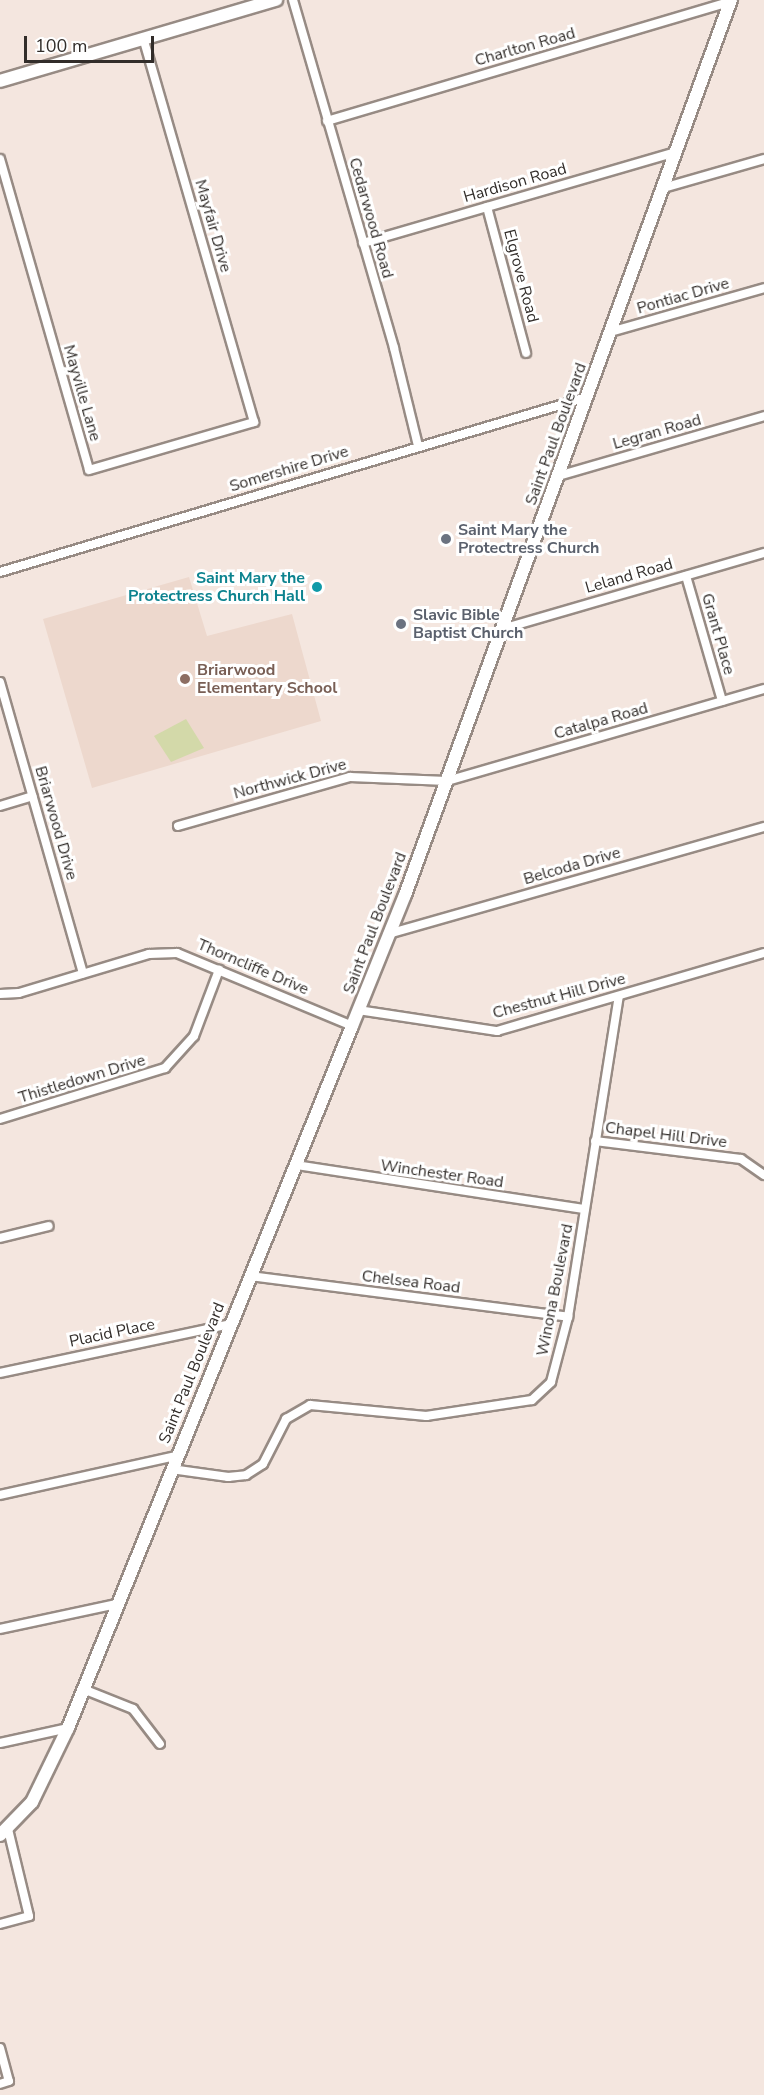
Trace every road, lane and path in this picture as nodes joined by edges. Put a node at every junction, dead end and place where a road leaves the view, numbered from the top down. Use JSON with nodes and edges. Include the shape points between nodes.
{"nodes":[{"id":1,"x":276,"y":0,"type":"edge"},
{"id":2,"x":293,"y":0,"type":"edge"},
{"id":3,"x":731,"y":1,"type":"edge"},
{"id":4,"x":143,"y":38,"type":"junction"},
{"id":5,"x":0,"y":81,"type":"edge"},
{"id":6,"x":327,"y":121,"type":"junction"},
{"id":7,"x":676,"y":152,"type":"junction"},
{"id":8,"x":0,"y":159,"type":"edge"},
{"id":9,"x":764,"y":159,"type":"edge"},
{"id":10,"x":663,"y":188,"type":"junction"},
{"id":11,"x":487,"y":207,"type":"junction"},
{"id":12,"x":363,"y":243,"type":"junction"},
{"id":13,"x":764,"y":288,"type":"edge"},
{"id":14,"x":610,"y":332,"type":"junction"},
{"id":15,"x":526,"y":353,"type":"dead end"},
{"id":16,"x":587,"y":397,"type":"junction"},
{"id":17,"x":764,"y":416,"type":"edge"},
{"id":18,"x":254,"y":422,"type":"joint"},
{"id":19,"x":418,"y":446,"type":"junction"},
{"id":20,"x":558,"y":476,"type":"junction"},
{"id":21,"x":764,"y":553,"type":"edge"},
{"id":22,"x":0,"y":572,"type":"edge"},
{"id":23,"x":686,"y":576,"type":"junction"},
{"id":24,"x":502,"y":629,"type":"junction"},
{"id":25,"x":0,"y":682,"type":"edge"},
{"id":26,"x":764,"y":689,"type":"edge"},
{"id":27,"x":1,"y":692,"type":"edge"},
{"id":28,"x":722,"y":701,"type":"junction"},
{"id":29,"x":447,"y":781,"type":"junction"},
{"id":30,"x":33,"y":796,"type":"junction"},
{"id":31,"x":0,"y":806,"type":"edge"},
{"id":32,"x":178,"y":826,"type":"dead end"},
{"id":33,"x":764,"y":827,"type":"edge"},
{"id":34,"x":388,"y":934,"type":"junction"},
{"id":35,"x":764,"y":953,"type":"edge"},
{"id":36,"x":219,"y":970,"type":"junction"},
{"id":37,"x":83,"y":973,"type":"junction"},
{"id":38,"x":0,"y":994,"type":"edge"},
{"id":39,"x":619,"y":996,"type":"junction"},
{"id":40,"x":358,"y":1010,"type":"junction"},
{"id":41,"x":352,"y":1026,"type":"junction"},
{"id":42,"x":0,"y":1119,"type":"edge"},
{"id":43,"x":595,"y":1141,"type":"junction"},
{"id":44,"x":296,"y":1165,"type":"junction"},
{"id":45,"x":764,"y":1175,"type":"edge"},
{"id":46,"x":585,"y":1209,"type":"junction"},
{"id":47,"x":49,"y":1226,"type":"dead end"},
{"id":48,"x":0,"y":1238,"type":"edge"},
{"id":49,"x":250,"y":1276,"type":"junction"},
{"id":50,"x":568,"y":1317,"type":"junction"},
{"id":51,"x":231,"y":1323,"type":"junction"},
{"id":52,"x":0,"y":1373,"type":"edge"},
{"id":53,"x":176,"y":1456,"type":"junction"},
{"id":54,"x":171,"y":1469,"type":"junction"},
{"id":55,"x":0,"y":1495,"type":"edge"},
{"id":56,"x":117,"y":1604,"type":"junction"},
{"id":57,"x":0,"y":1629,"type":"edge"},
{"id":58,"x":83,"y":1689,"type":"junction"},
{"id":59,"x":68,"y":1728,"type":"junction"},
{"id":60,"x":0,"y":1743,"type":"edge"},
{"id":61,"x":160,"y":1744,"type":"dead end"},
{"id":62,"x":4,"y":1832,"type":"edge"},
{"id":63,"x":0,"y":1924,"type":"edge"},
{"id":64,"x":0,"y":2048,"type":"edge"},
{"id":65,"x":0,"y":2084,"type":"edge"}],
"edges":[{"from":1,"to":4,"type":"main road"},
{"from":2,"to":6,"type":"street","name":"Cedarwood Road"},
{"from":3,"to":6,"type":"street","name":"Charlton Road"},
{"from":3,"to":7,"type":"main road","name":"Saint Paul Boulevard"},
{"from":4,"to":5,"type":"main road"},
{"from":4,"to":18,"type":"street","name":"Mayfair Drive"},
{"from":6,"to":12,"type":"street","name":"Cedarwood Road"},
{"from":7,"to":10,"type":"main road","name":"Saint Paul Boulevard"},
{"from":7,"to":11,"type":"street","name":"Hardison Road"},
{"from":8,"to":18,"type":"street","name":"Mayville Lane","via":[[88,470]]},
{"from":9,"to":10,"type":"street"},
{"from":10,"to":14,"type":"main road","name":"Saint Paul Boulevard"},
{"from":11,"to":12,"type":"street","name":"Hardison Road"},
{"from":11,"to":15,"type":"street","name":"Elgrove Road"},
{"from":12,"to":19,"type":"street","name":"Cedarwood Road"},
{"from":13,"to":14,"type":"street","name":"Pontiac Drive"},
{"from":14,"to":16,"type":"main road","name":"Saint Paul Boulevard"},
{"from":16,"to":19,"type":"street","name":"Somershire Drive"},
{"from":16,"to":20,"type":"main road","name":"Saint Paul Boulevard"},
{"from":17,"to":20,"type":"street","name":"Legran Road"},
{"from":19,"to":22,"type":"street","name":"Somershire Drive"},
{"from":20,"to":24,"type":"main road","name":"Saint Paul Boulevard"},
{"from":21,"to":23,"type":"street","name":"Leland Road"},
{"from":23,"to":24,"type":"street","name":"Leland Road"},
{"from":23,"to":28,"type":"street","name":"Grant Place"},
{"from":24,"to":29,"type":"main road","name":"Saint Paul Boulevard"},
{"from":25,"to":27,"type":"street","name":"Briarwood Drive"},
{"from":26,"to":28,"type":"street","name":"Catalpa Road"},
{"from":27,"to":30,"type":"street","name":"Briarwood Drive"},
{"from":28,"to":29,"type":"street","name":"Catalpa Road"},
{"from":29,"to":32,"type":"street","name":"Northwick Drive","via":[[350,777]]},
{"from":29,"to":34,"type":"main road","name":"Saint Paul Boulevard"},
{"from":30,"to":31,"type":"street"},
{"from":30,"to":37,"type":"street","name":"Briarwood Drive"},
{"from":33,"to":34,"type":"street","name":"Belcoda Drive"},
{"from":34,"to":40,"type":"main road","name":"Saint Paul Boulevard"},
{"from":35,"to":39,"type":"street","name":"Chestnut Hill Drive"},
{"from":36,"to":37,"type":"street","name":"Thorncliffe Drive","via":[[190,957],[164,952]]},
{"from":36,"to":41,"type":"street","name":"Thorncliffe Drive"},
{"from":36,"to":42,"type":"street","name":"Thistledown Drive","via":[[194,1036],[165,1068]]},
{"from":37,"to":38,"type":"street","name":"Thorncliffe Drive","via":[[19,993]]},
{"from":39,"to":40,"type":"street","name":"Chestnut Hill Drive","via":[[497,1031]]},
{"from":39,"to":43,"type":"street","name":"Winona Boulevard"},
{"from":40,"to":41,"type":"main road","name":"Saint Paul Boulevard"},
{"from":41,"to":44,"type":"main road","name":"Saint Paul Boulevard"},
{"from":43,"to":45,"type":"street","name":"Chapel Hill Drive","via":[[741,1159]]},
{"from":43,"to":46,"type":"street","name":"Winona Boulevard"},
{"from":44,"to":46,"type":"street","name":"Winchester Road"},
{"from":44,"to":49,"type":"main road","name":"Saint Paul Boulevard"},
{"from":46,"to":50,"type":"street","name":"Winona Boulevard"},
{"from":47,"to":48,"type":"street"},
{"from":49,"to":50,"type":"street","name":"Chelsea Road"},
{"from":49,"to":51,"type":"main road","name":"Saint Paul Boulevard"},
{"from":50,"to":54,"type":"street","name":"Winona Boulevard","via":[[551,1382],[532,1400],[426,1416],[310,1405],[286,1419],[267,1458],[246,1475],[228,1477]]},
{"from":51,"to":52,"type":"street","name":"Placid Place"},
{"from":51,"to":53,"type":"main road","name":"Saint Paul Boulevard"},
{"from":53,"to":54,"type":"main road","name":"Saint Paul Boulevard"},
{"from":53,"to":55,"type":"street"},
{"from":54,"to":56,"type":"main road","name":"Saint Paul Boulevard"},
{"from":56,"to":57,"type":"street"},
{"from":56,"to":58,"type":"main road","name":"Saint Paul Boulevard"},
{"from":58,"to":59,"type":"main road","name":"Saint Paul Boulevard"},
{"from":58,"to":61,"type":"street","via":[[133,1709]]},
{"from":59,"to":60,"type":"street"},
{"from":59,"to":62,"type":"main road","name":"Saint Paul Boulevard","via":[[32,1802]]},
{"from":62,"to":63,"type":"street","via":[[29,1916]]},
{"from":64,"to":65,"type":"street","via":[[9,2081]]}]}
